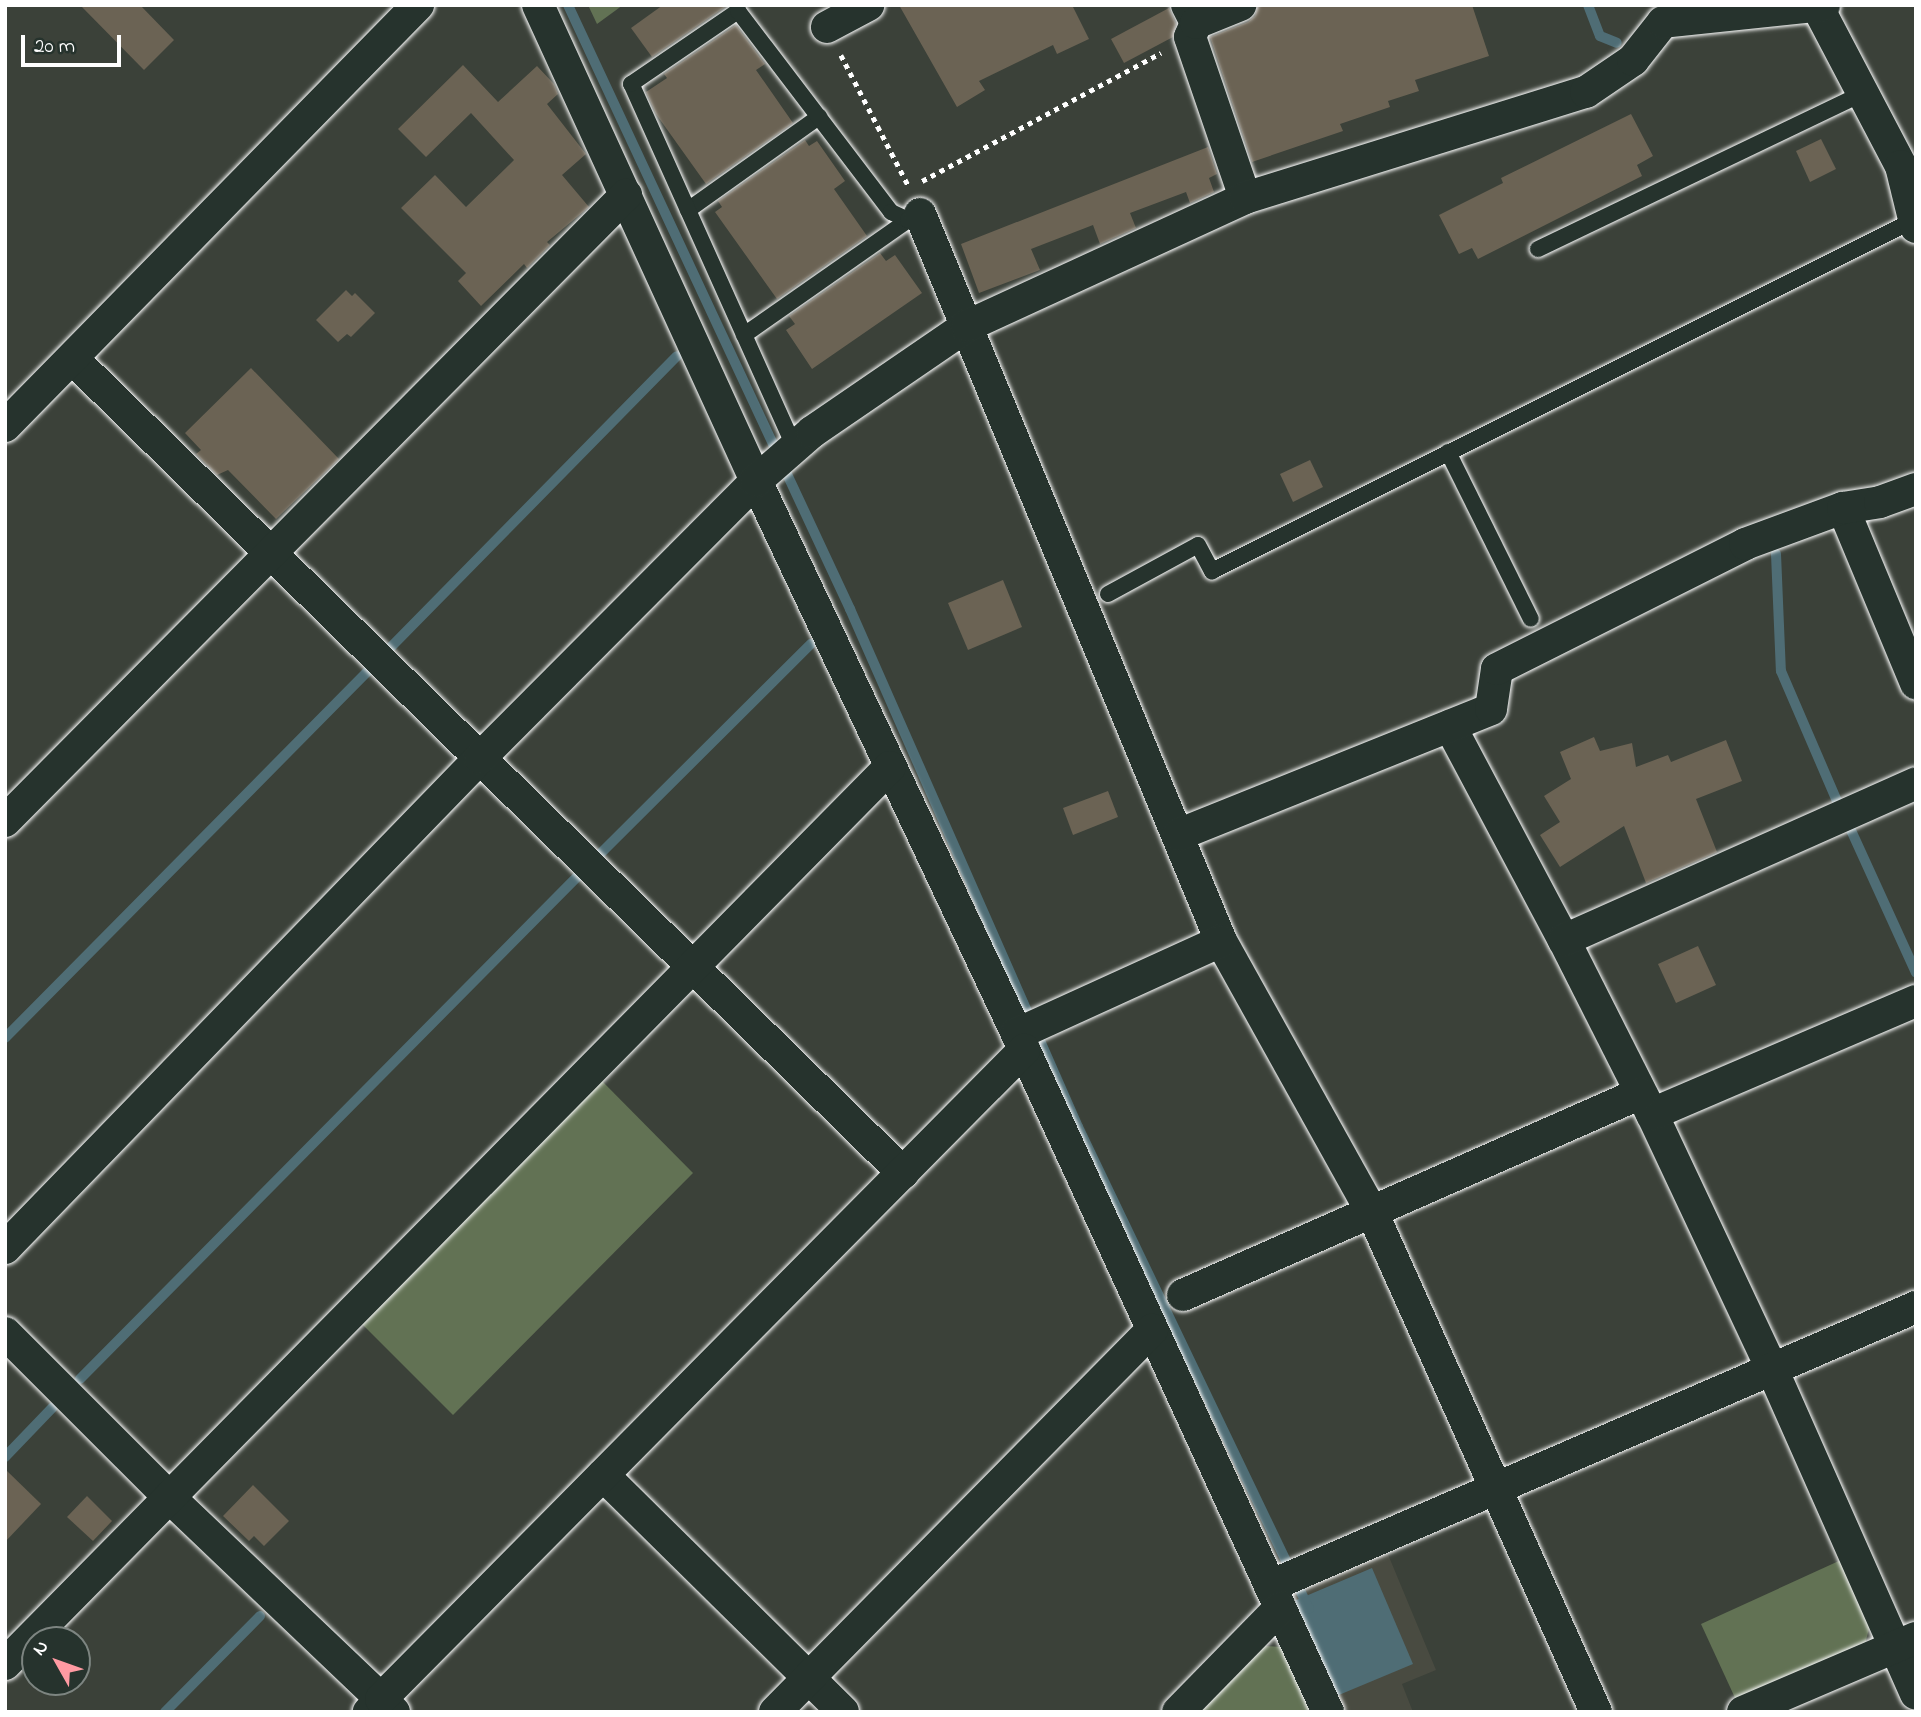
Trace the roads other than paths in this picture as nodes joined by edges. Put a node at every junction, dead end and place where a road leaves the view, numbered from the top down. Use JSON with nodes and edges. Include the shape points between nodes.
{"nodes":[{"id":1,"x":418,"y":5,"type":"edge"},
{"id":2,"x":538,"y":5,"type":"edge"},
{"id":3,"x":868,"y":5,"type":"edge"},
{"id":4,"x":1240,"y":5,"type":"edge"},
{"id":5,"x":1821,"y":6,"type":"edge"},
{"id":6,"x":1191,"y":22,"type":"edge"},
{"id":7,"x":827,"y":27,"type":"road end"},
{"id":8,"x":1863,"y":93,"type":"junction"},
{"id":9,"x":819,"y":117,"type":"junction"},
{"id":10,"x":626,"y":195,"type":"junction"},
{"id":11,"x":1245,"y":198,"type":"junction"},
{"id":12,"x":688,"y":210,"type":"junction"},
{"id":13,"x":914,"y":217,"type":"junction"},
{"id":14,"x":1915,"y":223,"type":"edge"},
{"id":15,"x":1538,"y":249,"type":"dead end"},
{"id":16,"x":967,"y":326,"type":"junction"},
{"id":17,"x":744,"y":335,"type":"junction"},
{"id":18,"x":72,"y":358,"type":"junction"},
{"id":19,"x":5,"y":426,"type":"edge"},
{"id":20,"x":1448,"y":452,"type":"junction"},
{"id":21,"x":776,"y":463,"type":"junction"},
{"id":22,"x":1916,"y":489,"type":"edge"},
{"id":23,"x":1843,"y":508,"type":"junction"},
{"id":24,"x":269,"y":552,"type":"junction"},
{"id":25,"x":1108,"y":594,"type":"dead end"},
{"id":26,"x":1531,"y":619,"type":"dead end"},
{"id":27,"x":1916,"y":683,"type":"edge"},
{"id":28,"x":1450,"y":726,"type":"junction"},
{"id":29,"x":480,"y":758,"type":"junction"},
{"id":30,"x":890,"y":767,"type":"junction"},
{"id":31,"x":1916,"y":783,"type":"edge"},
{"id":32,"x":5,"y":821,"type":"edge"},
{"id":33,"x":1178,"y":835,"type":"junction"},
{"id":34,"x":1564,"y":940,"type":"junction"},
{"id":35,"x":1221,"y":941,"type":"junction"},
{"id":36,"x":692,"y":967,"type":"junction"},
{"id":37,"x":1916,"y":1001,"type":"edge"},
{"id":38,"x":1020,"y":1042,"type":"junction"},
{"id":39,"x":1646,"y":1104,"type":"junction"},
{"id":40,"x":903,"y":1172,"type":"junction"},
{"id":41,"x":1372,"y":1212,"type":"junction"},
{"id":42,"x":5,"y":1248,"type":"edge"},
{"id":43,"x":1183,"y":1295,"type":"dead end"},
{"id":44,"x":1916,"y":1307,"type":"edge"},
{"id":45,"x":1152,"y":1330,"type":"junction"},
{"id":46,"x":5,"y":1333,"type":"edge"},
{"id":47,"x":1772,"y":1369,"type":"junction"},
{"id":48,"x":603,"y":1475,"type":"junction"},
{"id":49,"x":1495,"y":1489,"type":"junction"},
{"id":50,"x":169,"y":1497,"type":"junction"},
{"id":51,"x":1275,"y":1597,"type":"junction"},
{"id":52,"x":1905,"y":1643,"type":"edge"},
{"id":53,"x":5,"y":1664,"type":"edge"},
{"id":54,"x":808,"y":1678,"type":"junction"},
{"id":55,"x":1916,"y":1693,"type":"edge"},
{"id":56,"x":382,"y":1708,"type":"edge"},
{"id":57,"x":775,"y":1712,"type":"edge"},
{"id":58,"x":843,"y":1712,"type":"edge"},
{"id":59,"x":1178,"y":1712,"type":"edge"},
{"id":60,"x":1328,"y":1712,"type":"edge"},
{"id":61,"x":1596,"y":1712,"type":"edge"},
{"id":62,"x":1743,"y":1712,"type":"edge"}],
"edges":[{"from":1,"to":18,"type":"street"},
{"from":2,"to":10,"type":"street"},
{"from":3,"to":7,"type":"street"},
{"from":4,"to":6,"type":"street"},
{"from":5,"to":8,"type":"street"},
{"from":5,"to":11,"type":"street","via":[[1663,22],[1633,60],[1586,92]]},
{"from":6,"to":11,"type":"street"},
{"from":8,"to":14,"type":"street","via":[[1901,166]]},
{"from":8,"to":15,"type":"lane"},
{"from":9,"to":12,"type":"lane"},
{"from":9,"to":12,"type":"lane","via":[[738,11],[631,84]]},
{"from":9,"to":13,"type":"lane","via":[[891,212]]},
{"from":10,"to":21,"type":"street"},
{"from":10,"to":24,"type":"street"},
{"from":11,"to":16,"type":"street"},
{"from":12,"to":17,"type":"lane"},
{"from":13,"to":16,"type":"street"},
{"from":13,"to":17,"type":"lane"},
{"from":14,"to":20,"type":"lane"},
{"from":16,"to":21,"type":"street"},
{"from":16,"to":33,"type":"street"},
{"from":17,"to":21,"type":"lane"},
{"from":18,"to":19,"type":"street"},
{"from":18,"to":24,"type":"street"},
{"from":20,"to":25,"type":"lane","via":[[1212,571],[1198,545]]},
{"from":20,"to":26,"type":"lane"},
{"from":21,"to":29,"type":"street"},
{"from":21,"to":30,"type":"street"},
{"from":22,"to":23,"type":"street","via":[[1880,502]]},
{"from":23,"to":27,"type":"street"},
{"from":23,"to":28,"type":"street","via":[[1745,544],[1497,669],[1491,709]]},
{"from":24,"to":29,"type":"street"},
{"from":24,"to":32,"type":"street"},
{"from":28,"to":33,"type":"street"},
{"from":28,"to":34,"type":"street"},
{"from":29,"to":36,"type":"street"},
{"from":29,"to":42,"type":"street"},
{"from":30,"to":36,"type":"street"},
{"from":30,"to":38,"type":"street"},
{"from":31,"to":34,"type":"street"},
{"from":33,"to":35,"type":"street"},
{"from":34,"to":39,"type":"street"},
{"from":35,"to":38,"type":"street","via":[[1052,1018]]},
{"from":35,"to":41,"type":"street"},
{"from":36,"to":40,"type":"street"},
{"from":36,"to":50,"type":"street"},
{"from":37,"to":39,"type":"street"},
{"from":38,"to":40,"type":"street"},
{"from":38,"to":45,"type":"street"},
{"from":39,"to":41,"type":"street"},
{"from":39,"to":47,"type":"street"},
{"from":40,"to":48,"type":"street"},
{"from":41,"to":43,"type":"street"},
{"from":41,"to":49,"type":"street"},
{"from":44,"to":47,"type":"street"},
{"from":45,"to":51,"type":"street"},
{"from":45,"to":54,"type":"street"},
{"from":46,"to":50,"type":"street"},
{"from":47,"to":49,"type":"street"},
{"from":47,"to":52,"type":"street"},
{"from":48,"to":54,"type":"street"},
{"from":48,"to":56,"type":"street"},
{"from":49,"to":51,"type":"street","via":[[1301,1573]]},
{"from":49,"to":61,"type":"street"},
{"from":50,"to":53,"type":"street"},
{"from":50,"to":56,"type":"street"},
{"from":51,"to":59,"type":"street"},
{"from":51,"to":60,"type":"street"},
{"from":52,"to":55,"type":"street"},
{"from":52,"to":62,"type":"street"},
{"from":54,"to":57,"type":"street"},
{"from":54,"to":58,"type":"street"}]}
